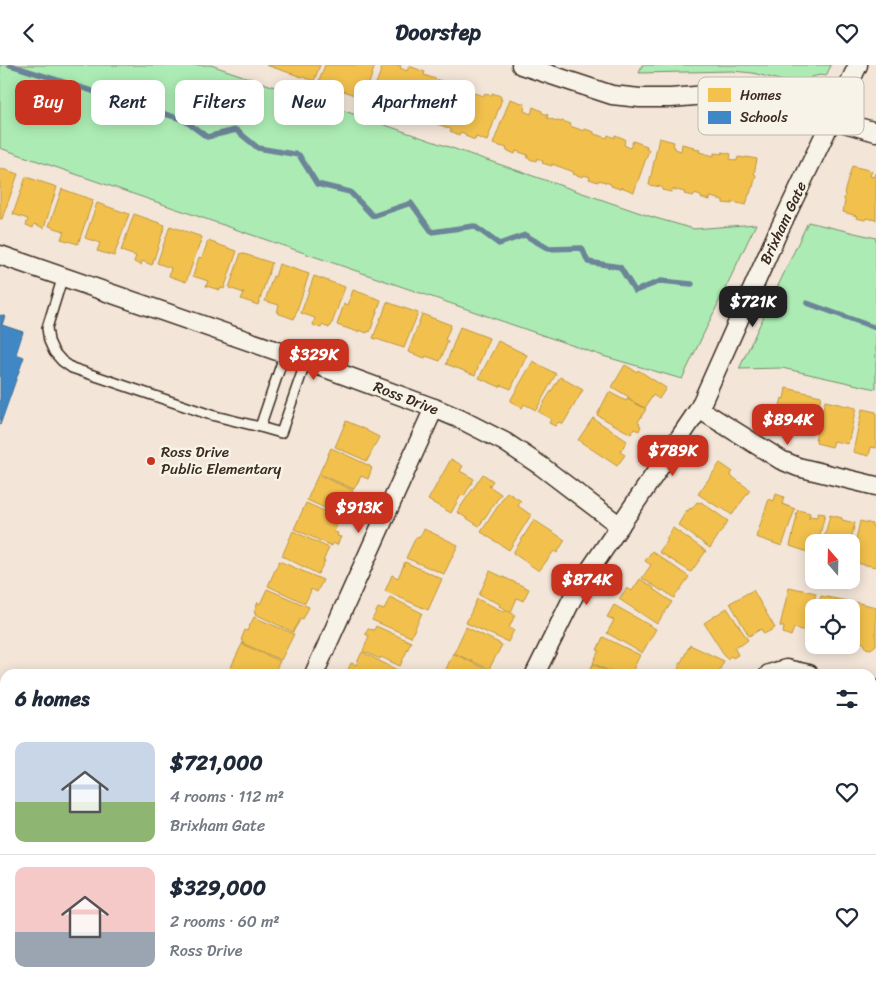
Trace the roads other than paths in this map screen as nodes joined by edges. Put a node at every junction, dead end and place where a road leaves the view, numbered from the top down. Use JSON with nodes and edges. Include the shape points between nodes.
{"nodes":[{"id":1,"x":521,"y":65,"type":"edge"},
{"id":2,"x":858,"y":65,"type":"edge"},
{"id":3,"x":852,"y":77,"type":"edge"},
{"id":4,"x":698,"y":95,"type":"edge"},
{"id":5,"x":823,"y":135,"type":"edge"},
{"id":6,"x":0,"y":255,"type":"edge"},
{"id":7,"x":63,"y":277,"type":"junction"},
{"id":8,"x":285,"y":353,"type":"junction"},
{"id":9,"x":306,"y":361,"type":"junction"},
{"id":10,"x":434,"y":408,"type":"junction"},
{"id":11,"x":700,"y":409,"type":"junction"},
{"id":12,"x":260,"y":427,"type":"junction"},
{"id":13,"x":876,"y":485,"type":"edge"},
{"id":14,"x":620,"y":527,"type":"junction"},
{"id":15,"x":316,"y":669,"type":"edge"},
{"id":16,"x":537,"y":669,"type":"edge"}],
"edges":[{"from":1,"to":4,"type":"street","via":[[612,95],[640,98]]},
{"from":2,"to":3,"type":"street","name":"Brixham Gate"},
{"from":5,"to":11,"type":"street","name":"Brixham Gate"},
{"from":6,"to":7,"type":"street","name":"Ross Drive"},
{"from":7,"to":8,"type":"street","name":"Ross Drive"},
{"from":7,"to":12,"type":"lane","via":[[47,328],[49,341],[62,361],[72,368],[211,415]]},
{"from":8,"to":9,"type":"street","name":"Ross Drive"},
{"from":8,"to":12,"type":"lane"},
{"from":9,"to":10,"type":"street","name":"Ross Drive"},
{"from":9,"to":12,"type":"lane","via":[[281,433]]},
{"from":10,"to":14,"type":"street","name":"Ross Drive","via":[[511,446]]},
{"from":10,"to":15,"type":"street"},
{"from":11,"to":13,"type":"street","via":[[781,460]]},
{"from":11,"to":14,"type":"street","name":"Brixham Gate"},
{"from":14,"to":16,"type":"street","name":"Brixham Gate","via":[[572,599]]}]}
